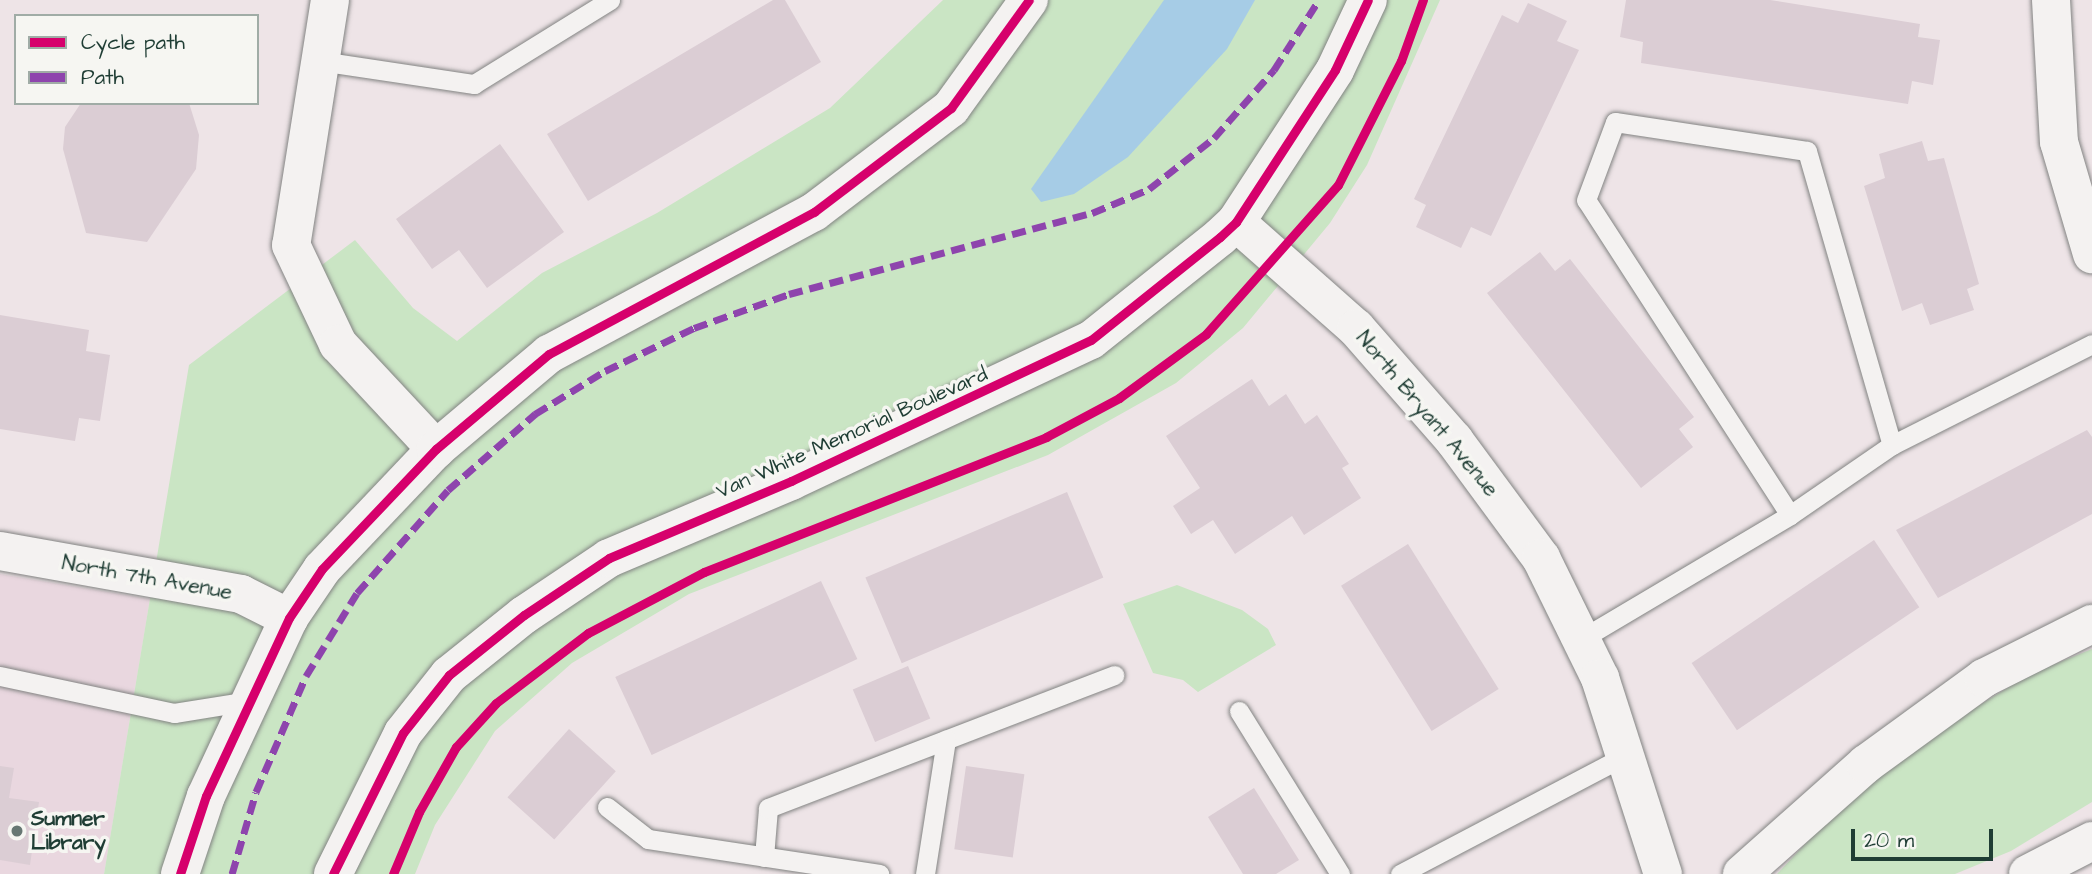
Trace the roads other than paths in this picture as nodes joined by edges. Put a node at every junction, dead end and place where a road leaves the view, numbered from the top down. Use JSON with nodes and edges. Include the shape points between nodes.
{"nodes":[{"id":1,"x":330,"y":0,"type":"edge"},
{"id":2,"x":610,"y":0,"type":"edge"},
{"id":3,"x":1029,"y":0,"type":"edge"},
{"id":4,"x":1368,"y":0,"type":"edge"},
{"id":5,"x":2051,"y":0,"type":"edge"},
{"id":6,"x":320,"y":61,"type":"junction"},
{"id":7,"x":1236,"y":222,"type":"junction"},
{"id":8,"x":2092,"y":254,"type":"edge"},
{"id":9,"x":2092,"y":344,"type":"edge"},
{"id":10,"x":1892,"y":445,"type":"junction"},
{"id":11,"x":436,"y":449,"type":"junction"},
{"id":12,"x":1790,"y":515,"type":"junction"},
{"id":13,"x":0,"y":551,"type":"edge"},
{"id":14,"x":289,"y":618,"type":"junction"},
{"id":15,"x":2092,"y":624,"type":"edge"},
{"id":16,"x":1583,"y":638,"type":"junction"},
{"id":17,"x":1114,"y":675,"type":"dead end"},
{"id":18,"x":0,"y":677,"type":"edge"},
{"id":19,"x":248,"y":701,"type":"junction"},
{"id":20,"x":1239,"y":711,"type":"dead end"},
{"id":21,"x":946,"y":740,"type":"junction"},
{"id":22,"x":1623,"y":757,"type":"junction"},
{"id":23,"x":607,"y":807,"type":"dead end"},
{"id":24,"x":2092,"y":841,"type":"edge"},
{"id":25,"x":764,"y":857,"type":"junction"},
{"id":26,"x":180,"y":874,"type":"edge"},
{"id":27,"x":332,"y":874,"type":"edge"},
{"id":28,"x":879,"y":874,"type":"edge"},
{"id":29,"x":925,"y":874,"type":"edge"},
{"id":30,"x":1340,"y":874,"type":"edge"},
{"id":31,"x":1400,"y":874,"type":"edge"},
{"id":32,"x":1664,"y":874,"type":"edge"},
{"id":33,"x":1742,"y":874,"type":"edge"},
{"id":34,"x":2028,"y":874,"type":"edge"}],
"edges":[{"from":1,"to":6,"type":"street"},
{"from":2,"to":6,"type":"lane","via":[[474,85]]},
{"from":3,"to":11,"type":"street","via":[[951,108],[814,212],[549,354]]},
{"from":4,"to":7,"type":"street","name":"Van White Memorial Boulevard","via":[[1335,70]]},
{"from":5,"to":8,"type":"street","via":[[2059,142]]},
{"from":6,"to":11,"type":"street","via":[[291,245],[338,344]]},
{"from":7,"to":16,"type":"street","name":"North Bryant Avenue","via":[[1356,328],[1454,440],[1541,558]]},
{"from":7,"to":27,"type":"street","name":"Van White Memorial Boulevard","via":[[1091,340],[803,476],[609,558],[524,615],[449,675],[404,733]]},
{"from":9,"to":10,"type":"lane"},
{"from":10,"to":12,"type":"lane"},
{"from":10,"to":12,"type":"lane","via":[[1807,151],[1615,122],[1586,200]]},
{"from":11,"to":14,"type":"street","via":[[322,569]]},
{"from":12,"to":16,"type":"lane"},
{"from":13,"to":14,"type":"street","name":"North 7th Avenue","via":[[241,594]]},
{"from":14,"to":19,"type":"street"},
{"from":15,"to":33,"type":"street","via":[[1984,678],[1866,764]]},
{"from":16,"to":22,"type":"street","name":"North Bryant Avenue"},
{"from":17,"to":21,"type":"lane"},
{"from":18,"to":19,"type":"lane","via":[[174,713]]},
{"from":19,"to":26,"type":"street","via":[[206,796]]},
{"from":20,"to":30,"type":"lane"},
{"from":21,"to":25,"type":"lane","via":[[768,808]]},
{"from":21,"to":29,"type":"lane"},
{"from":22,"to":31,"type":"lane"},
{"from":22,"to":32,"type":"street","name":"North Bryant Avenue"},
{"from":23,"to":25,"type":"lane","via":[[648,839]]},
{"from":24,"to":34,"type":"street"},
{"from":25,"to":28,"type":"lane"}]}
